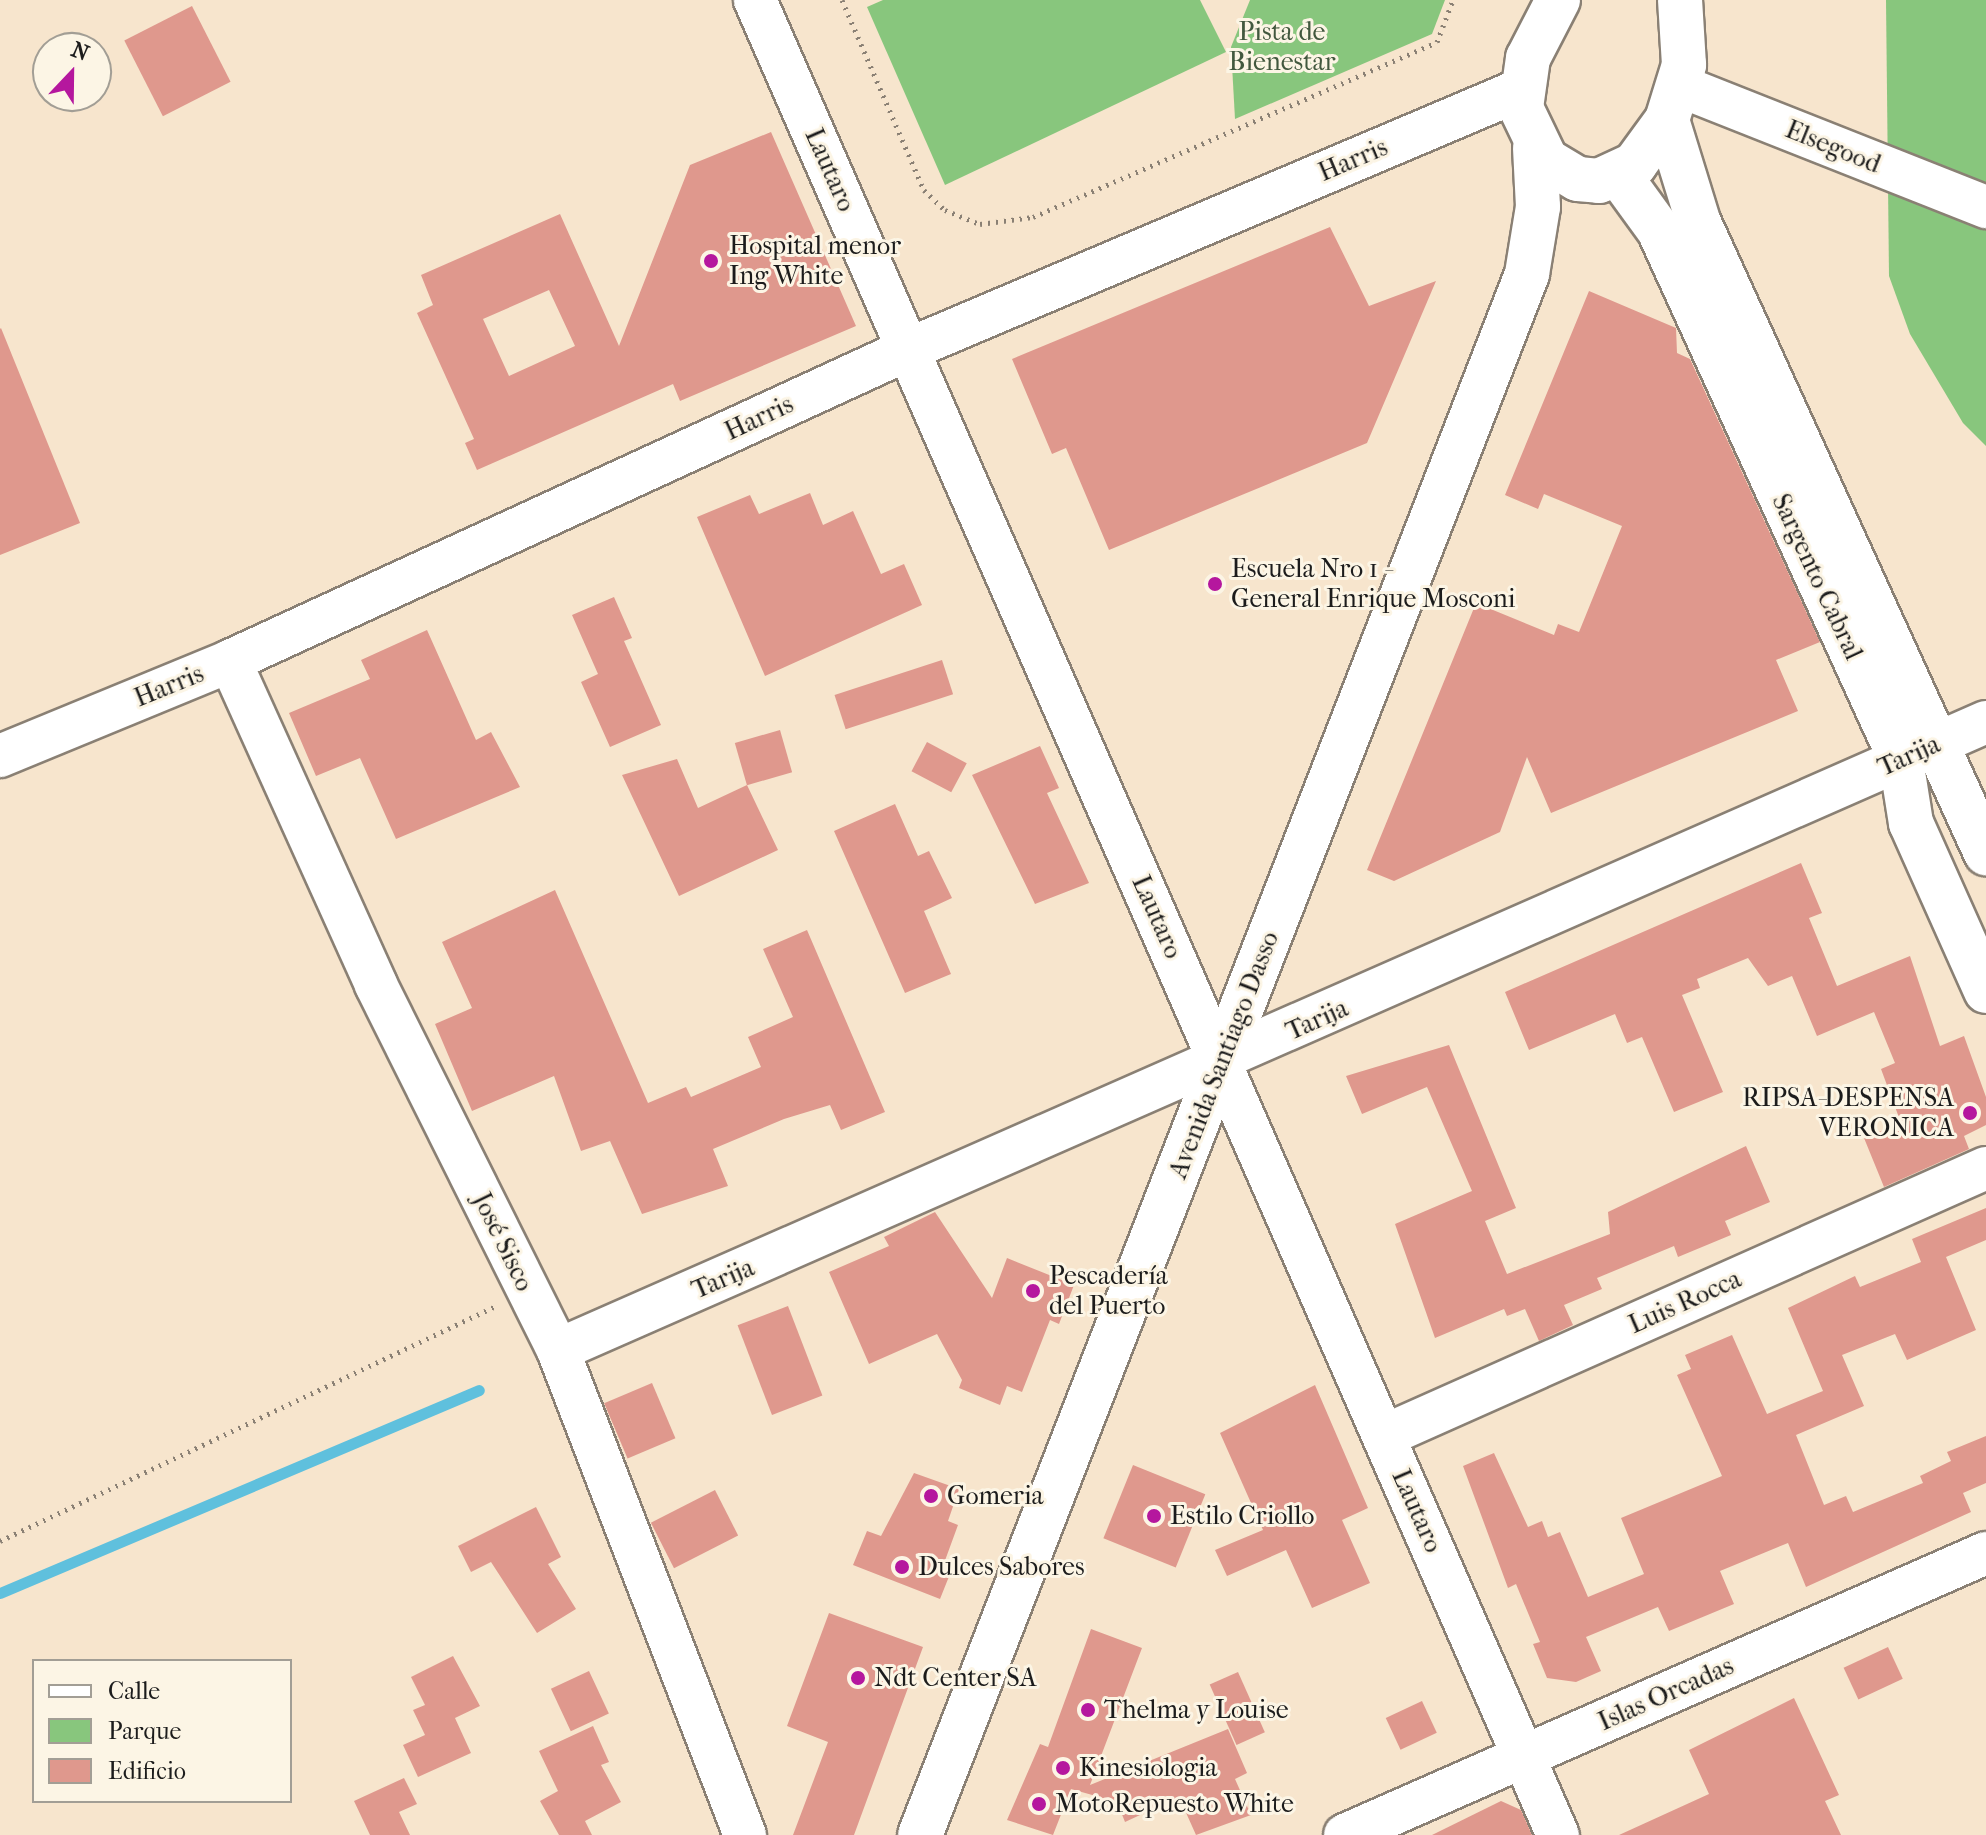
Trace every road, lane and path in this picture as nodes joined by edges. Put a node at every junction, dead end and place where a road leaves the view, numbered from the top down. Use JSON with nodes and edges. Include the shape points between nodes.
{"nodes":[{"id":1,"x":755,"y":0,"type":"edge"},
{"id":2,"x":842,"y":0,"type":"edge"},
{"id":3,"x":1453,"y":0,"type":"edge"},
{"id":4,"x":1558,"y":0,"type":"edge"},
{"id":5,"x":1680,"y":0,"type":"edge"},
{"id":6,"x":1522,"y":89,"type":"junction"},
{"id":7,"x":1673,"y":103,"type":"junction"},
{"id":8,"x":1535,"y":148,"type":"junction"},
{"id":9,"x":1609,"y":178,"type":"junction"},
{"id":10,"x":1986,"y":207,"type":"edge"},
{"id":11,"x":1527,"y":274,"type":"junction"},
{"id":12,"x":909,"y":349,"type":"junction"},
{"id":13,"x":230,"y":661,"type":"junction"},
{"id":14,"x":1986,"y":722,"type":"edge"},
{"id":15,"x":1919,"y":752,"type":"junction"},
{"id":16,"x":0,"y":756,"type":"edge"},
{"id":17,"x":1986,"y":853,"type":"edge"},
{"id":18,"x":1986,"y":991,"type":"edge"},
{"id":19,"x":1221,"y":1063,"type":"junction"},
{"id":20,"x":1986,"y":1168,"type":"edge"},
{"id":21,"x":527,"y":1291,"type":"junction"},
{"id":22,"x":558,"y":1350,"type":"junction"},
{"id":23,"x":1384,"y":1436,"type":"junction"},
{"id":24,"x":0,"y":1541,"type":"edge"},
{"id":25,"x":1986,"y":1553,"type":"edge"},
{"id":26,"x":1524,"y":1756,"type":"junction"},
{"id":27,"x":745,"y":1835,"type":"edge"},
{"id":28,"x":920,"y":1835,"type":"edge"},
{"id":29,"x":1345,"y":1835,"type":"edge"},
{"id":30,"x":1558,"y":1835,"type":"edge"}],
"edges":[{"from":1,"to":12,"type":"street","name":"Lautaro"},
{"from":2,"to":3,"type":"path","via":[[924,190],[945,210],[980,224],[1033,217],[1437,42]]},
{"from":4,"to":6,"type":"main road","name":"Avenida Santiago Dasso","via":[[1539,30]]},
{"from":5,"to":7,"type":"main road","via":[[1686,39]]},
{"from":6,"to":8,"type":"main road","name":"Avenida Santiago Dasso"},
{"from":6,"to":12,"type":"street","name":"Harris"},
{"from":7,"to":9,"type":"main road","name":"Avenida Santiago Dasso"},
{"from":7,"to":10,"type":"street","name":"Elsegood"},
{"from":7,"to":15,"type":"main road","name":"Sargento Cabral","via":[[1698,221]]},
{"from":8,"to":9,"type":"main road","via":[[1560,172]]},
{"from":8,"to":11,"type":"main road","name":"Avenida Santiago Dasso","via":[[1538,207]]},
{"from":9,"to":11,"type":"main road","name":"Avenida Santiago Dasso"},
{"from":9,"to":15,"type":"main road","name":"Sargento Cabral","via":[[1659,230]]},
{"from":11,"to":19,"type":"main road","name":"Avenida Santiago Dasso"},
{"from":12,"to":13,"type":"street","name":"Harris"},
{"from":12,"to":19,"type":"street","name":"Lautaro"},
{"from":13,"to":16,"type":"street","name":"Harris"},
{"from":13,"to":21,"type":"street","name":"José Sisco","via":[[376,985]]},
{"from":14,"to":15,"type":"street","name":"Tarija"},
{"from":15,"to":17,"type":"main road","name":"Sargento Cabral"},
{"from":15,"to":18,"type":"main road","name":"Sargento Cabral","via":[[1911,823]]},
{"from":15,"to":19,"type":"street","name":"Tarija"},
{"from":19,"to":22,"type":"street","name":"Tarija"},
{"from":19,"to":23,"type":"street","name":"Lautaro"},
{"from":19,"to":28,"type":"main road","name":"Avenida Santiago Dasso"},
{"from":20,"to":23,"type":"street","name":"Luis Rocca"},
{"from":21,"to":22,"type":"street","name":"José Sisco"},
{"from":21,"to":24,"type":"path"},
{"from":22,"to":27,"type":"street","name":"José Sisco"},
{"from":23,"to":26,"type":"street","name":"Lautaro"},
{"from":25,"to":26,"type":"street","name":"Islas Orcadas"},
{"from":26,"to":29,"type":"street","name":"Islas Orcadas"},
{"from":26,"to":30,"type":"street","name":"Lautaro"}]}
